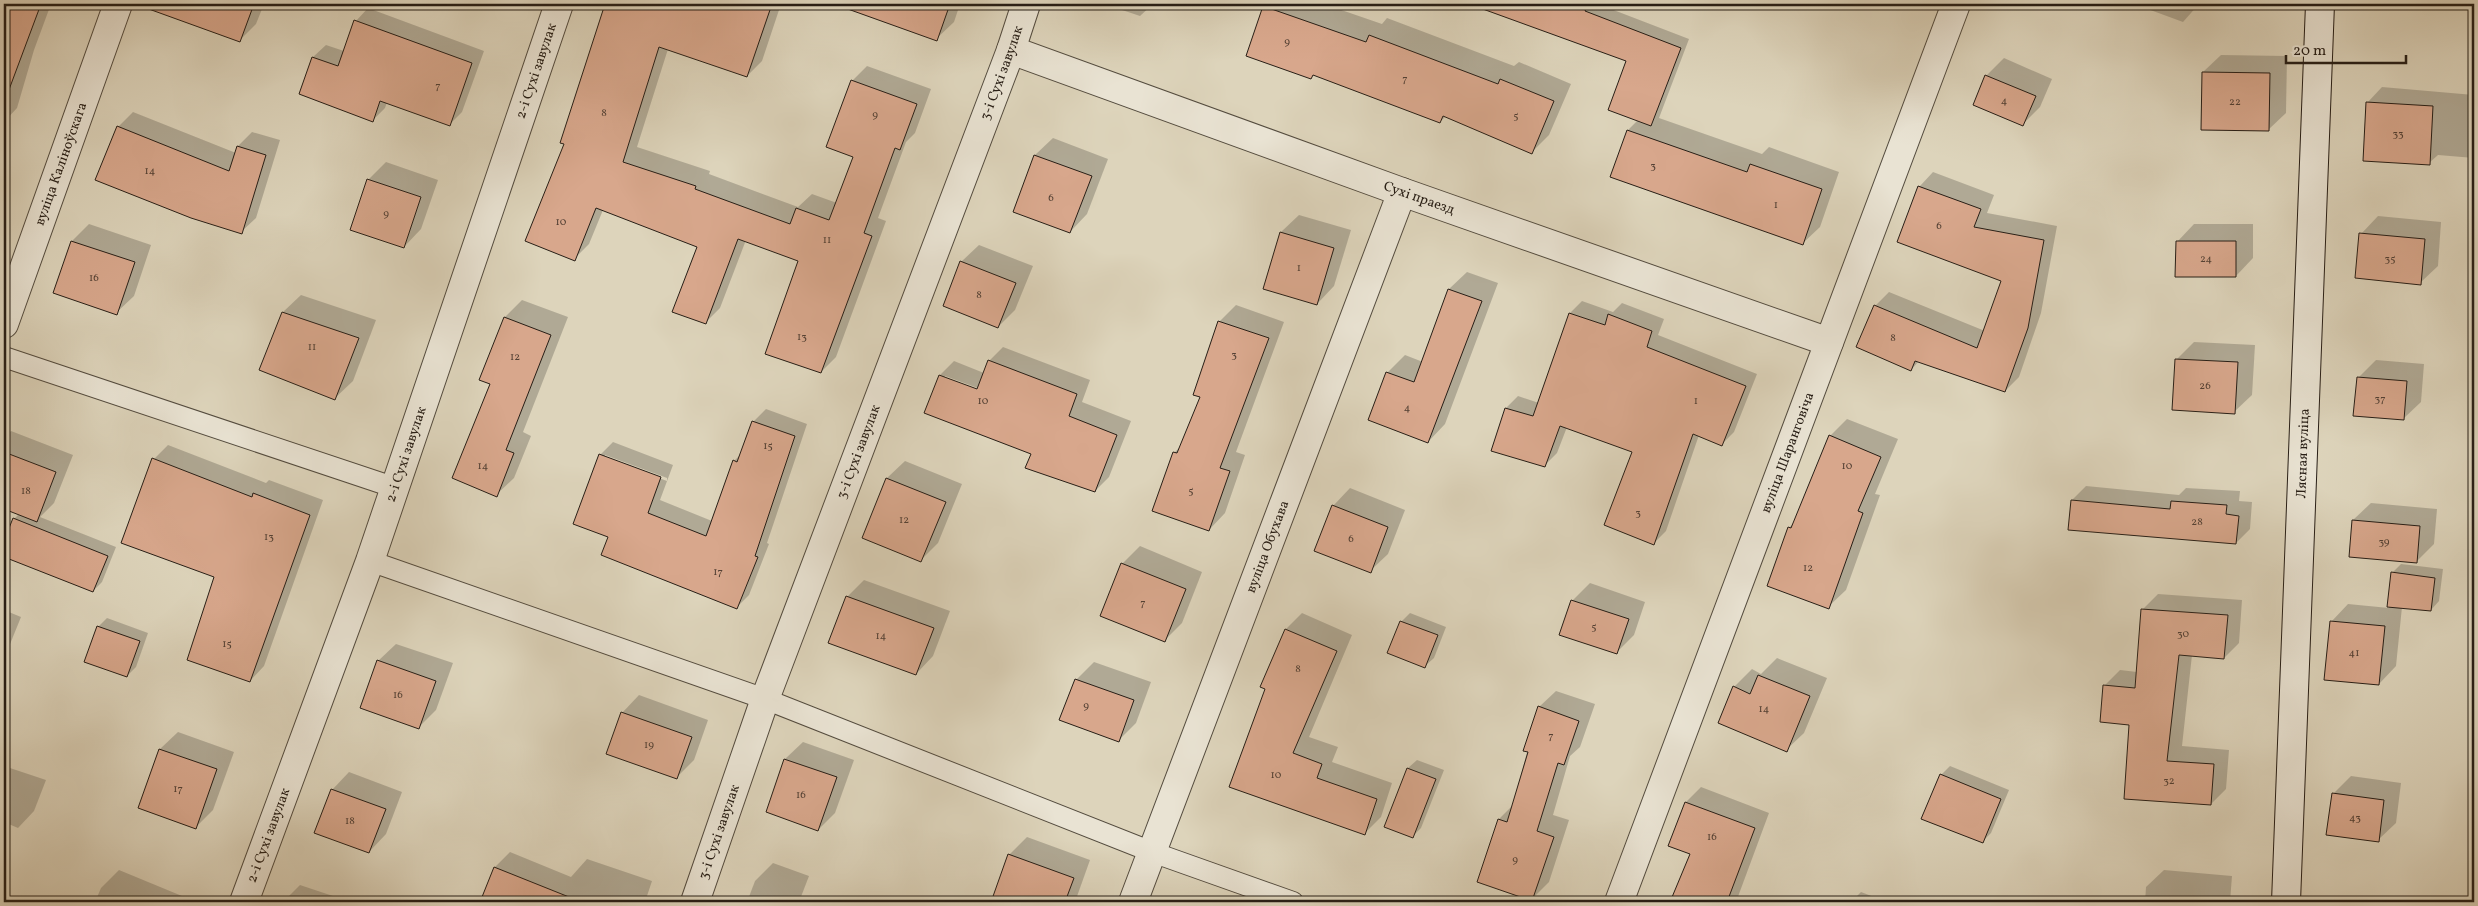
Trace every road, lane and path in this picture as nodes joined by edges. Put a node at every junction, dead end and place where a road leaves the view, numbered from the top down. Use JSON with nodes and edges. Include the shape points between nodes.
{"nodes":[{"id":1,"x":118,"y":4,"type":"edge"},
{"id":2,"x":558,"y":4,"type":"edge"},
{"id":3,"x":1026,"y":4,"type":"edge"},
{"id":4,"x":1956,"y":4,"type":"edge"},
{"id":5,"x":2320,"y":4,"type":"edge"},
{"id":6,"x":1010,"y":50,"type":"junction"},
{"id":7,"x":1402,"y":192,"type":"junction"},
{"id":8,"x":4,"y":324,"type":"edge"},
{"id":9,"x":1829,"y":342,"type":"junction"},
{"id":10,"x":4,"y":357,"type":"edge"},
{"id":11,"x":393,"y":487,"type":"junction"},
{"id":12,"x":370,"y":561,"type":"junction"},
{"id":13,"x":765,"y":699,"type":"junction"},
{"id":14,"x":1152,"y":852,"type":"junction"},
{"id":15,"x":244,"y":902,"type":"edge"},
{"id":16,"x":695,"y":902,"type":"edge"},
{"id":17,"x":1133,"y":902,"type":"edge"},
{"id":18,"x":1293,"y":902,"type":"edge"},
{"id":19,"x":1619,"y":902,"type":"edge"},
{"id":20,"x":2286,"y":902,"type":"edge"}],
"edges":[{"from":1,"to":8,"type":"street","name":"вуліца Каліноўскага"},
{"from":2,"to":11,"type":"street","name":"2-і Сухі завулак"},
{"from":3,"to":6,"type":"street","name":"3-і Сухі завулак"},
{"from":4,"to":9,"type":"street","name":"вуліца Шаранговіча"},
{"from":5,"to":20,"type":"street","name":"Лясная вуліца"},
{"from":6,"to":7,"type":"street","name":"Сухі праезд"},
{"from":6,"to":13,"type":"street","name":"3-і Сухі завулак"},
{"from":7,"to":9,"type":"street","name":"Сухі праезд"},
{"from":7,"to":14,"type":"street","name":"вуліца Обухава"},
{"from":9,"to":19,"type":"street","name":"вуліца Шаранговіча"},
{"from":10,"to":11,"type":"lane"},
{"from":11,"to":12,"type":"street","name":"2-і Сухі завулак"},
{"from":12,"to":13,"type":"lane"},
{"from":12,"to":15,"type":"street","name":"2-і Сухі завулак"},
{"from":13,"to":14,"type":"lane"},
{"from":13,"to":16,"type":"street","name":"3-і Сухі завулак"},
{"from":14,"to":17,"type":"street","name":"вуліца Обухава"},
{"from":14,"to":18,"type":"lane"}]}
